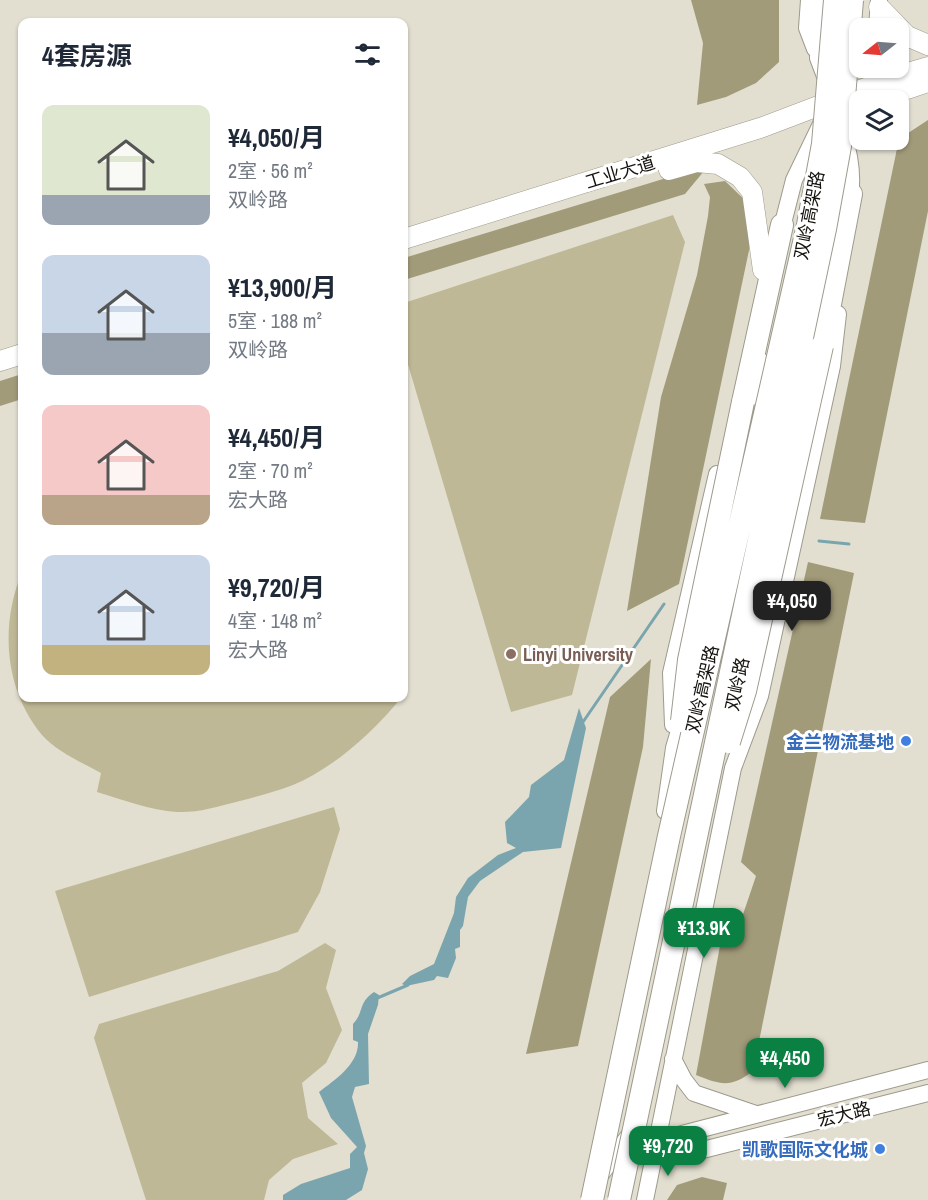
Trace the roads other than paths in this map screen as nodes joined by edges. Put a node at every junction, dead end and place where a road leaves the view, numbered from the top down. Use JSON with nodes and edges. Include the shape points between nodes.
{"nodes":[{"id":1,"x":809,"y":0,"type":"edge"},
{"id":2,"x":821,"y":0,"type":"edge"},
{"id":3,"x":835,"y":0,"type":"edge"},
{"id":4,"x":852,"y":0,"type":"edge"},
{"id":5,"x":873,"y":2,"type":"edge"},
{"id":6,"x":865,"y":18,"type":"edge"},
{"id":7,"x":875,"y":18,"type":"edge"},
{"id":8,"x":928,"y":45,"type":"edge"},
{"id":9,"x":818,"y":58,"type":"junction"},
{"id":10,"x":928,"y":67,"type":"edge"},
{"id":11,"x":850,"y":78,"type":"edge"},
{"id":12,"x":928,"y":82,"type":"edge"},
{"id":13,"x":833,"y":99,"type":"junction"},
{"id":14,"x":610,"y":176,"type":"junction"},
{"id":15,"x":851,"y":194,"type":"junction"},
{"id":16,"x":782,"y":225,"type":"junction"},
{"id":17,"x":408,"y":228,"type":"edge"},
{"id":18,"x":408,"y":238,"type":"edge"},
{"id":19,"x":763,"y":270,"type":"junction"},
{"id":20,"x":18,"y":344,"type":"edge"},
{"id":21,"x":0,"y":350,"type":"edge"},
{"id":22,"x":18,"y":355,"type":"edge"},
{"id":23,"x":0,"y":361,"type":"edge"},
{"id":24,"x":775,"y":629,"type":"junction"},
{"id":25,"x":739,"y":672,"type":"junction"},
{"id":26,"x":674,"y":748,"type":"junction"},
{"id":27,"x":669,"y":836,"type":"junction"},
{"id":28,"x":686,"y":881,"type":"junction"},
{"id":29,"x":686,"y":929,"type":"junction"},
{"id":30,"x":687,"y":989,"type":"junction"},
{"id":31,"x":673,"y":1059,"type":"junction"},
{"id":32,"x":928,"y":1070,"type":"edge"},
{"id":33,"x":928,"y":1093,"type":"edge"},
{"id":34,"x":757,"y":1114,"type":"junction"},
{"id":35,"x":657,"y":1148,"type":"junction"},
{"id":36,"x":615,"y":1156,"type":"junction"},
{"id":37,"x":585,"y":1200,"type":"edge"},
{"id":38,"x":592,"y":1200,"type":"edge"},
{"id":39,"x":620,"y":1200,"type":"edge"},
{"id":40,"x":645,"y":1200,"type":"edge"}],
"edges":[{"from":1,"to":9,"type":"main road","via":[[807,28]]},
{"from":2,"to":9,"type":"main road","name":"双岭路"},
{"from":3,"to":27,"type":"highway","name":"双岭高架路","bridge":true,"via":[[823,144],[808,225]]},
{"from":4,"to":28,"type":"highway","name":"双岭高架路","bridge":true,"via":[[840,146],[825,229]]},
{"from":5,"to":6,"type":"main road"},
{"from":5,"to":7,"type":"main road"},
{"from":5,"to":8,"type":"main road","via":[[907,36]]},
{"from":9,"to":13,"type":"main road","name":"双岭路"},
{"from":10,"to":13,"type":"main road","name":"工业大道"},
{"from":11,"to":13,"type":"main road"},
{"from":12,"to":13,"type":"main road","name":"工业大道","via":[[898,92]]},
{"from":13,"to":14,"type":"main road","name":"工业大道","via":[[763,127]]},
{"from":13,"to":15,"type":"main road","name":"双岭路","via":[[850,154]]},
{"from":13,"to":16,"type":"main road","via":[[794,180]]},
{"from":13,"to":17,"type":"main road","name":"工业大道","via":[[764,115]]},
{"from":14,"to":18,"type":"main road","name":"工业大道"},
{"from":14,"to":19,"type":"main road","via":[[635,178],[697,162],[718,164],[740,177],[752,192]]},
{"from":15,"to":24,"type":"main road","via":[[832,366]]},
{"from":15,"to":25,"type":"main road","name":"双岭路","via":[[810,338]]},
{"from":15,"to":28,"type":"highway","bridge":true,"via":[[822,346],[745,691]]},
{"from":16,"to":19,"type":"main road"},
{"from":16,"to":26,"type":"main road","via":[[754,409],[708,634]]},
{"from":16,"to":27,"type":"highway","bridge":true,"via":[[689,660]]},
{"from":19,"to":26,"type":"main road","via":[[671,673]]},
{"from":20,"to":21,"type":"main road"},
{"from":22,"to":23,"type":"main road"},
{"from":24,"to":25,"type":"main road"},
{"from":24,"to":30,"type":"main road","via":[[760,696],[733,768]]},
{"from":25,"to":29,"type":"main road","name":"双岭路"},
{"from":26,"to":36,"type":"main road","via":[[661,839],[604,1103]]},
{"from":27,"to":38,"type":"highway","name":"双岭高架路","bridge":true},
{"from":28,"to":39,"type":"highway","name":"双岭高架路","bridge":true},
{"from":29,"to":30,"type":"main road"},
{"from":29,"to":36,"type":"main road","name":"双岭路","via":[[651,1104]]},
{"from":30,"to":31,"type":"main road"},
{"from":31,"to":34,"type":"main road","via":[[694,1093]]},
{"from":31,"to":35,"type":"main road"},
{"from":32,"to":34,"type":"main road","name":"宏大路"},
{"from":33,"to":35,"type":"main road","name":"宏大路","via":[[679,1156]]},
{"from":34,"to":35,"type":"main road","name":"宏大路","via":[[682,1134]]},
{"from":35,"to":36,"type":"main road","name":"宏大路"},
{"from":35,"to":40,"type":"main road"},
{"from":36,"to":37,"type":"main road","name":"双岭路"},
{"from":36,"to":39,"type":"main road"}]}
